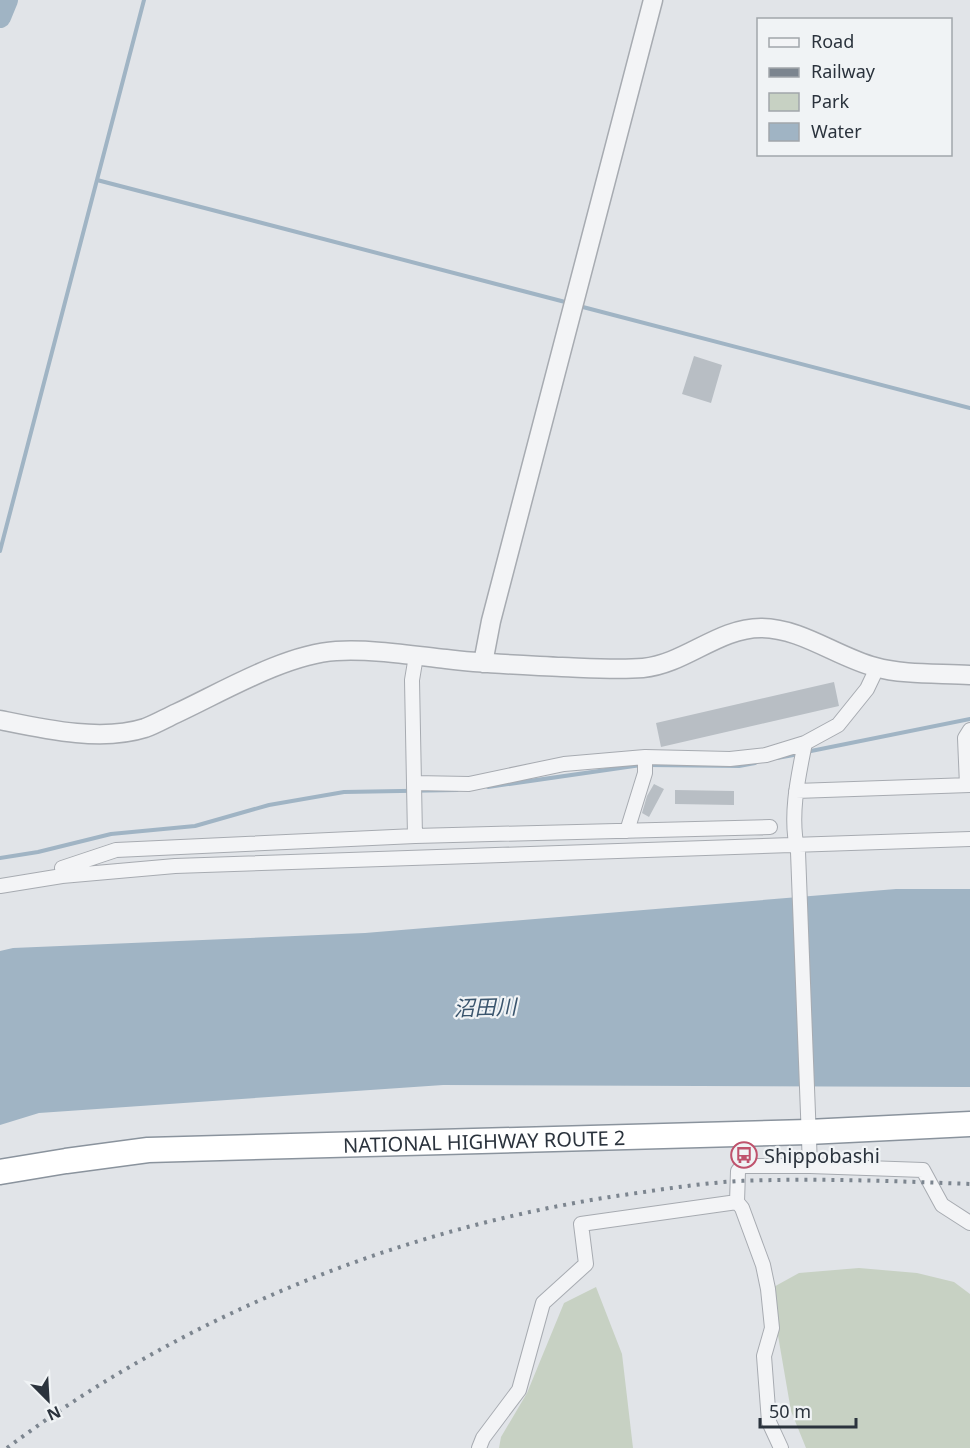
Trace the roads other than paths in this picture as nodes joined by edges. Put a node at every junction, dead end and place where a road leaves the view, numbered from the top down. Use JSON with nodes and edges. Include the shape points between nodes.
{"nodes":[{"id":1,"x":652,"y":0,"type":"edge"},
{"id":2,"x":416,"y":656,"type":"junction"},
{"id":3,"x":483,"y":663,"type":"junction"},
{"id":4,"x":877,"y":668,"type":"junction"},
{"id":5,"x":970,"y":675,"type":"edge"},
{"id":6,"x":0,"y":720,"type":"edge"},
{"id":7,"x":970,"y":730,"type":"edge"},
{"id":8,"x":805,"y":743,"type":"junction"},
{"id":9,"x":645,"y":757,"type":"junction"},
{"id":10,"x":414,"y":783,"type":"junction"},
{"id":11,"x":968,"y":785,"type":"edge"},
{"id":12,"x":796,"y":791,"type":"junction"},
{"id":13,"x":770,"y":827,"type":"dead end"},
{"id":14,"x":627,"y":831,"type":"junction"},
{"id":15,"x":415,"y":836,"type":"junction"},
{"id":16,"x":970,"y":839,"type":"edge"},
{"id":17,"x":796,"y":848,"type":"junction"},
{"id":18,"x":62,"y":868,"type":"dead end"},
{"id":19,"x":0,"y":886,"type":"edge"},
{"id":20,"x":807,"y":1122,"type":"junction"},
{"id":21,"x":970,"y":1124,"type":"edge"},
{"id":22,"x":810,"y":1166,"type":"junction"},
{"id":23,"x":0,"y":1172,"type":"edge"},
{"id":24,"x":737,"y":1202,"type":"junction"},
{"id":25,"x":970,"y":1223,"type":"edge"},
{"id":26,"x":479,"y":1448,"type":"edge"},
{"id":27,"x":781,"y":1448,"type":"edge"}],
"edges":[{"from":1,"to":3,"type":"street"},
{"from":2,"to":3,"type":"street"},
{"from":2,"to":6,"type":"street","via":[[356,651],[308,655],[144,728],[120,732],[89,734]]},
{"from":2,"to":10,"type":"street","via":[[412,680]]},
{"from":3,"to":4,"type":"street","via":[[645,668],[742,630],[762,628],[786,631]]},
{"from":4,"to":5,"type":"street"},
{"from":4,"to":8,"type":"street","via":[[867,689],[838,724]]},
{"from":7,"to":11,"type":"street","via":[[965,738]]},
{"from":8,"to":9,"type":"street","via":[[766,755],[730,759]]},
{"from":8,"to":12,"type":"street"},
{"from":9,"to":10,"type":"street","via":[[564,764],[469,784]]},
{"from":9,"to":14,"type":"street","via":[[645,773]]},
{"from":10,"to":15,"type":"street"},
{"from":11,"to":12,"type":"street"},
{"from":12,"to":17,"type":"street"},
{"from":13,"to":14,"type":"street"},
{"from":14,"to":15,"type":"street"},
{"from":15,"to":18,"type":"street","via":[[116,850]]},
{"from":16,"to":17,"type":"street"},
{"from":17,"to":19,"type":"street","via":[[175,866]]},
{"from":17,"to":20,"type":"street"},
{"from":20,"to":21,"type":"highway","name":"NATIONAL HIGHWAY ROUTE 2"},
{"from":20,"to":22,"type":"street"},
{"from":20,"to":23,"type":"highway","name":"NATIONAL HIGHWAY ROUTE 2","via":[[148,1150]]},
{"from":22,"to":24,"type":"street","via":[[742,1166],[738,1171]]},
{"from":22,"to":25,"type":"street","via":[[923,1170],[942,1205]]},
{"from":24,"to":26,"type":"street","via":[[581,1224],[586,1264],[543,1303],[519,1390]]},
{"from":24,"to":27,"type":"street","via":[[763,1265],[768,1289],[772,1328],[764,1356],[769,1422]]}]}
